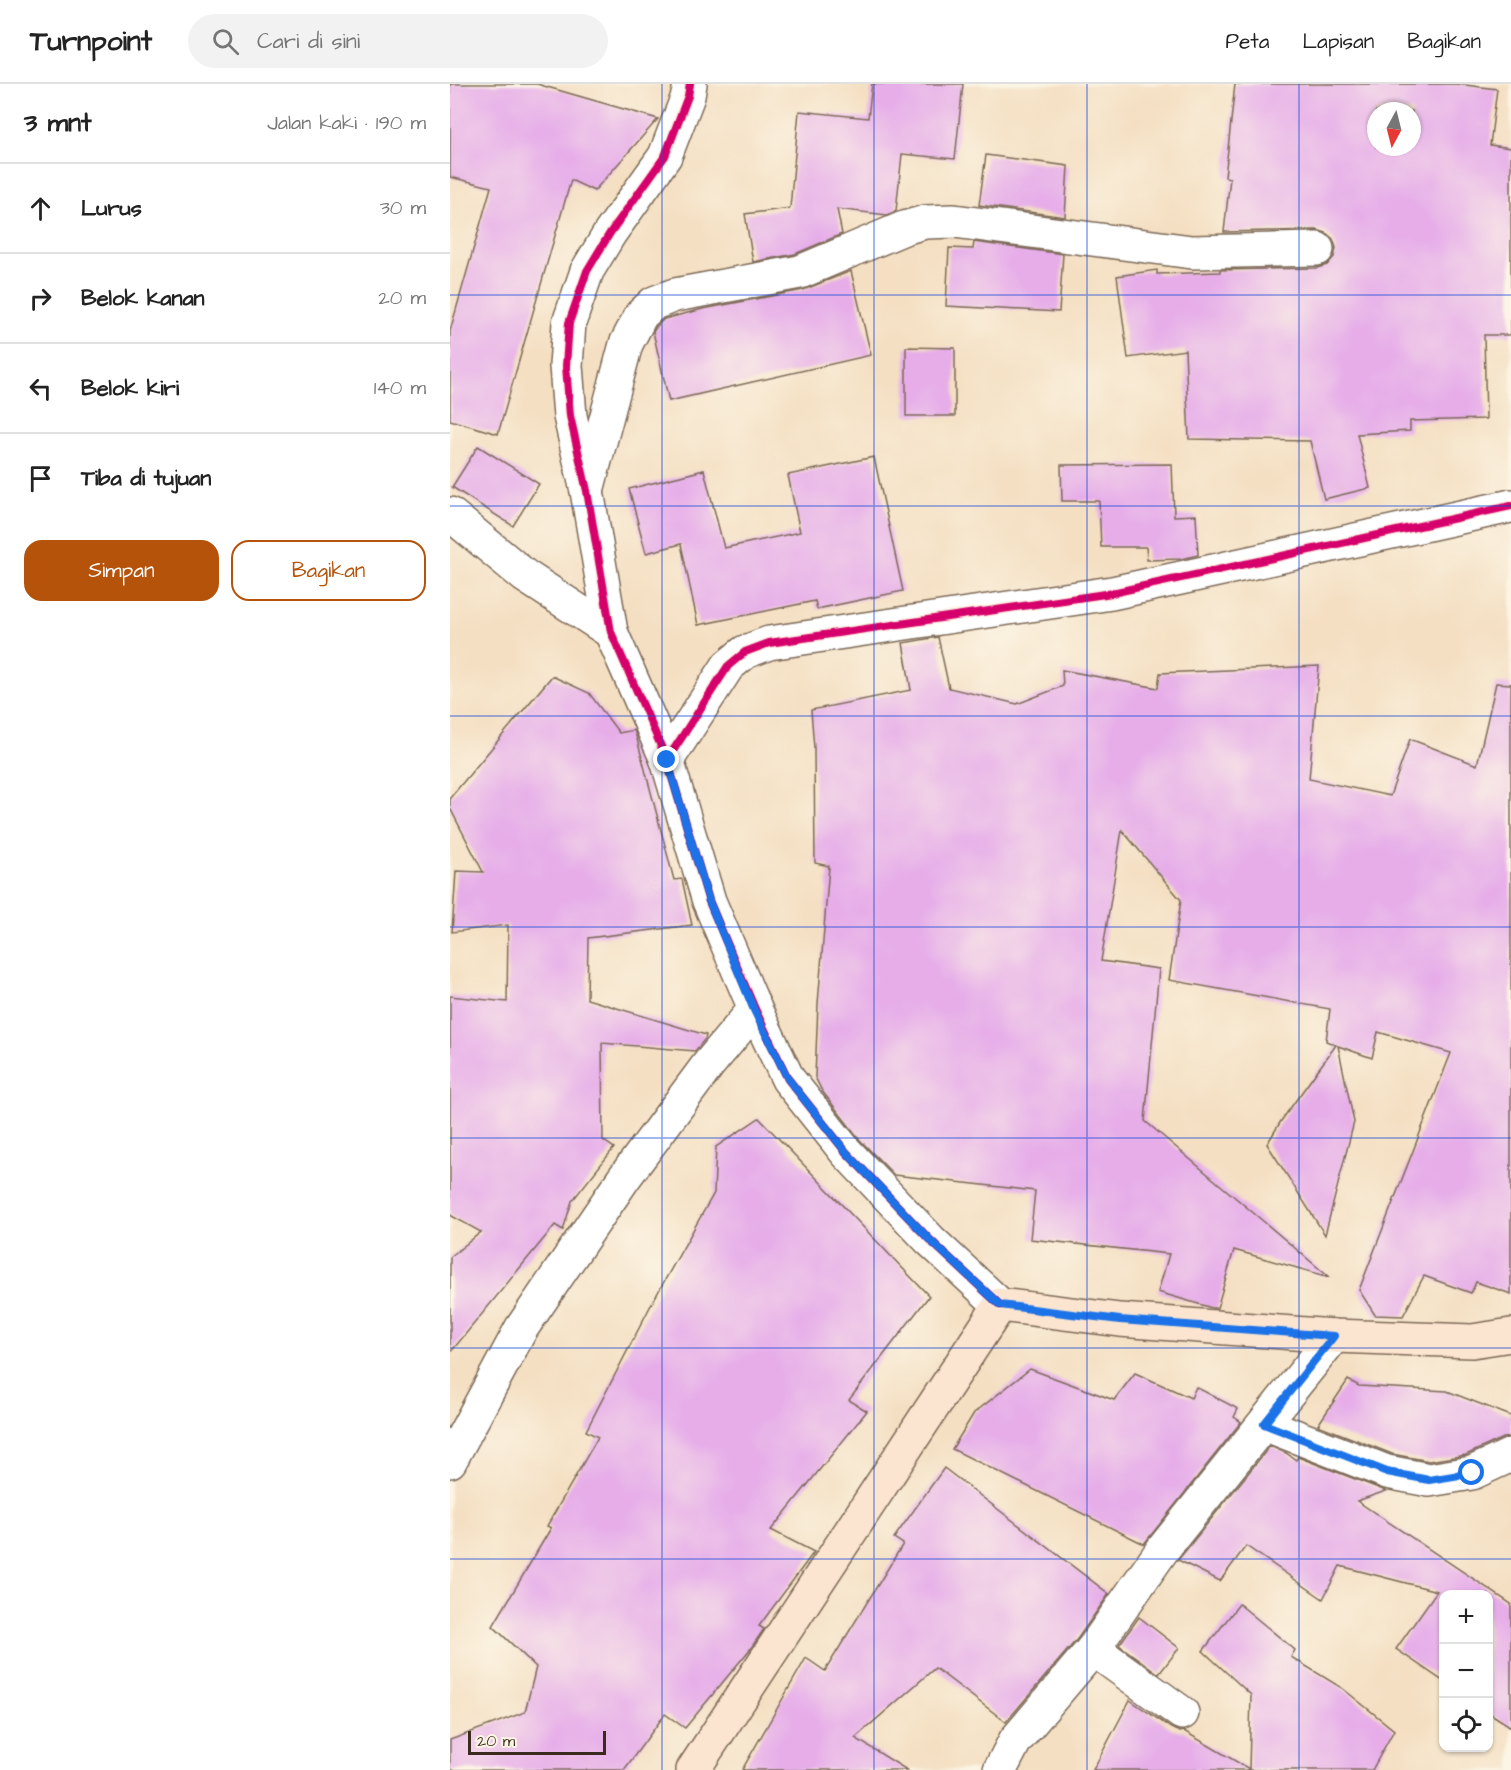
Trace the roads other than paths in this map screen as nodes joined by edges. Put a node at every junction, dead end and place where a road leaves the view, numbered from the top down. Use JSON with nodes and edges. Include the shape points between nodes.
{"nodes":[{"id":1,"x":690,"y":84,"type":"edge"},
{"id":2,"x":1317,"y":249,"type":"dead end"},
{"id":3,"x":586,"y":491,"type":"junction"},
{"id":4,"x":1511,"y":506,"type":"edge"},
{"id":5,"x":450,"y":514,"type":"edge"},
{"id":6,"x":611,"y":632,"type":"junction"},
{"id":7,"x":667,"y":760,"type":"junction"},
{"id":8,"x":754,"y":1010,"type":"junction"},
{"id":9,"x":1000,"y":1305,"type":"junction"},
{"id":10,"x":1511,"y":1335,"type":"edge"},
{"id":11,"x":1334,"y":1336,"type":"junction"},
{"id":12,"x":1264,"y":1424,"type":"junction"},
{"id":13,"x":1511,"y":1455,"type":"edge"},
{"id":14,"x":450,"y":1461,"type":"edge"},
{"id":15,"x":1093,"y":1648,"type":"junction"},
{"id":16,"x":1182,"y":1713,"type":"dead end"},
{"id":17,"x":693,"y":1770,"type":"edge"},
{"id":18,"x":1000,"y":1770,"type":"edge"}],
"edges":[{"from":1,"to":3,"type":"street","via":[[665,156],[587,271],[569,323],[566,366],[570,416]]},
{"from":2,"to":3,"type":"street","via":[[1192,252],[954,221],[925,222],[800,272],[675,295],[654,303],[640,315],[626,344]]},
{"from":3,"to":6,"type":"street"},
{"from":4,"to":7,"type":"street","via":[[1112,593],[769,643],[745,652],[728,666]]},
{"from":5,"to":6,"type":"street","via":[[525,576]]},
{"from":6,"to":7,"type":"street"},
{"from":7,"to":8,"type":"street","via":[[709,901]]},
{"from":8,"to":9,"type":"street","via":[[788,1079],[846,1152],[930,1240]]},
{"from":8,"to":14,"type":"street","via":[[624,1178],[521,1329]]},
{"from":9,"to":11,"type":"main road","via":[[1120,1320]]},
{"from":9,"to":17,"type":"main road"},
{"from":10,"to":11,"type":"main road","via":[[1472,1341]]},
{"from":11,"to":12,"type":"street"},
{"from":12,"to":13,"type":"street","via":[[1387,1472],[1429,1480],[1472,1473]]},
{"from":12,"to":15,"type":"street","via":[[1163,1549]]},
{"from":15,"to":16,"type":"street"},
{"from":15,"to":18,"type":"street","via":[[1015,1742]]}]}
